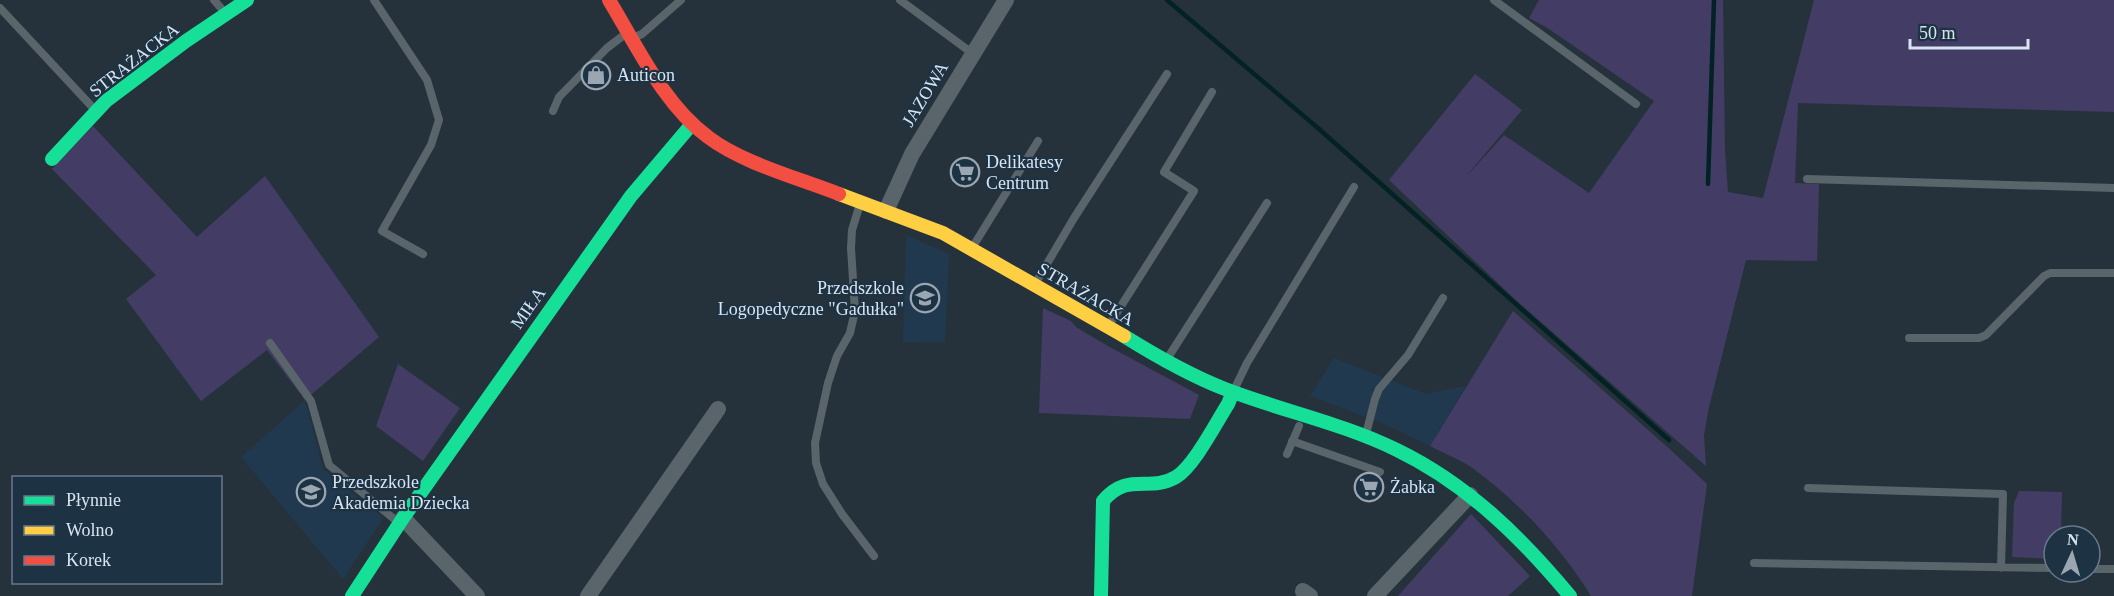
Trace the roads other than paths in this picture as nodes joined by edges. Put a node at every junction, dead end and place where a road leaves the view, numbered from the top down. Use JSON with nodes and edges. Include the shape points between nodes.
{"nodes":[{"id":1,"x":214,"y":0,"type":"edge"},
{"id":2,"x":248,"y":0,"type":"edge"},
{"id":3,"x":374,"y":0,"type":"edge"},
{"id":4,"x":609,"y":0,"type":"edge"},
{"id":5,"x":681,"y":0,"type":"edge"},
{"id":6,"x":900,"y":0,"type":"edge"},
{"id":7,"x":1006,"y":0,"type":"edge"},
{"id":8,"x":1494,"y":0,"type":"edge"},
{"id":9,"x":0,"y":8,"type":"edge"},
{"id":10,"x":226,"y":14,"type":"junction"},
{"id":11,"x":630,"y":35,"type":"junction"},
{"id":12,"x":972,"y":53,"type":"junction"},
{"id":13,"x":1167,"y":74,"type":"dead end"},
{"id":14,"x":1212,"y":92,"type":"dead end"},
{"id":15,"x":1636,"y":104,"type":"dead end"},
{"id":16,"x":96,"y":111,"type":"junction"},
{"id":17,"x":553,"y":111,"type":"dead end"},
{"id":18,"x":692,"y":124,"type":"junction"},
{"id":19,"x":1038,"y":141,"type":"dead end"},
{"id":20,"x":51,"y":159,"type":"dead end"},
{"id":21,"x":1807,"y":179,"type":"dead end"},
{"id":22,"x":1354,"y":187,"type":"dead end"},
{"id":23,"x":2114,"y":188,"type":"edge"},
{"id":24,"x":861,"y":201,"type":"junction"},
{"id":25,"x":1267,"y":203,"type":"dead end"},
{"id":26,"x":886,"y":211,"type":"junction"},
{"id":27,"x":972,"y":248,"type":"junction"},
{"id":28,"x":423,"y":254,"type":"dead end"},
{"id":29,"x":2114,"y":273,"type":"edge"},
{"id":30,"x":1035,"y":285,"type":"junction"},
{"id":31,"x":1443,"y":298,"type":"dead end"},
{"id":32,"x":1108,"y":327,"type":"junction"},
{"id":33,"x":1910,"y":338,"type":"dead end"},
{"id":34,"x":270,"y":344,"type":"dead end"},
{"id":35,"x":1166,"y":361,"type":"junction"},
{"id":36,"x":1233,"y":392,"type":"junction"},
{"id":37,"x":718,"y":409,"type":"dead end"},
{"id":38,"x":1299,"y":426,"type":"dead end"},
{"id":39,"x":1366,"y":436,"type":"junction"},
{"id":40,"x":1292,"y":441,"type":"junction"},
{"id":41,"x":1287,"y":454,"type":"dead end"},
{"id":42,"x":1380,"y":472,"type":"dead end"},
{"id":43,"x":1808,"y":488,"type":"dead end"},
{"id":44,"x":1470,"y":495,"type":"junction"},
{"id":45,"x":401,"y":521,"type":"junction"},
{"id":46,"x":874,"y":556,"type":"dead end"},
{"id":47,"x":1755,"y":563,"type":"dead end"},
{"id":48,"x":2001,"y":568,"type":"junction"},
{"id":49,"x":2042,"y":568,"type":"edge"},
{"id":50,"x":352,"y":596,"type":"edge"},
{"id":51,"x":477,"y":596,"type":"edge"},
{"id":52,"x":588,"y":596,"type":"edge"},
{"id":53,"x":1101,"y":596,"type":"edge"},
{"id":54,"x":1375,"y":596,"type":"edge"},
{"id":55,"x":1570,"y":596,"type":"edge"}],
"edges":[{"from":1,"to":10,"type":"lane"},
{"from":2,"to":10,"type":"street","name":"STRAŻACKA"},
{"from":3,"to":28,"type":"lane","via":[[427,80],[439,120],[431,145],[382,231]]},
{"from":4,"to":11,"type":"street","name":"STRAŻACKA"},
{"from":5,"to":11,"type":"lane","via":[[642,34]]},
{"from":6,"to":12,"type":"lane"},
{"from":7,"to":12,"type":"street","name":"JAZOWA"},
{"from":8,"to":15,"type":"lane"},
{"from":9,"to":16,"type":"lane"},
{"from":10,"to":16,"type":"street","name":"STRAŻACKA"},
{"from":11,"to":17,"type":"lane","via":[[608,48],[559,97]]},
{"from":11,"to":18,"type":"street","name":"STRAŻACKA","via":[[671,101]]},
{"from":12,"to":26,"type":"street","name":"JAZOWA","via":[[912,154]]},
{"from":13,"to":30,"type":"lane"},
{"from":14,"to":32,"type":"lane","via":[[1164,172],[1194,191]]},
{"from":16,"to":20,"type":"street","name":"STRAŻACKA"},
{"from":18,"to":24,"type":"street","name":"STRAŻACKA","via":[[727,149]]},
{"from":18,"to":45,"type":"street","name":"MIŁA","via":[[631,196]]},
{"from":19,"to":27,"type":"lane"},
{"from":21,"to":23,"type":"lane"},
{"from":22,"to":36,"type":"lane"},
{"from":24,"to":26,"type":"street","name":"STRAŻACKA"},
{"from":24,"to":46,"type":"lane","via":[[851,248],[855,311],[850,333],[828,383],[815,443],[823,484]]},
{"from":25,"to":35,"type":"lane"},
{"from":26,"to":27,"type":"street","name":"STRAŻACKA"},
{"from":27,"to":30,"type":"street","name":"STRAŻACKA"},
{"from":29,"to":33,"type":"lane","via":[[2050,273],[1979,338]]},
{"from":30,"to":32,"type":"street","name":"STRAŻACKA"},
{"from":31,"to":39,"type":"lane","via":[[1408,355],[1379,389]]},
{"from":32,"to":35,"type":"street","name":"STRAŻACKA"},
{"from":34,"to":45,"type":"lane","via":[[311,401],[329,465]]},
{"from":35,"to":36,"type":"street","name":"STRAŻACKA"},
{"from":36,"to":39,"type":"street","name":"STRAŻACKA"},
{"from":36,"to":53,"type":"street","via":[[1177,478],[1158,484],[1125,484],[1108,492],[1103,501]]},
{"from":37,"to":52,"type":"street"},
{"from":38,"to":40,"type":"lane"},
{"from":39,"to":44,"type":"street","name":"STRAŻACKA","via":[[1418,461]]},
{"from":40,"to":41,"type":"lane"},
{"from":40,"to":42,"type":"lane"},
{"from":43,"to":48,"type":"lane","via":[[2003,494]]},
{"from":44,"to":54,"type":"street"},
{"from":44,"to":55,"type":"street","name":"STRAŻACKA","via":[[1526,544]]},
{"from":45,"to":50,"type":"street","name":"MIŁA"},
{"from":45,"to":51,"type":"street"},
{"from":47,"to":48,"type":"lane"},
{"from":48,"to":49,"type":"lane"}]}
